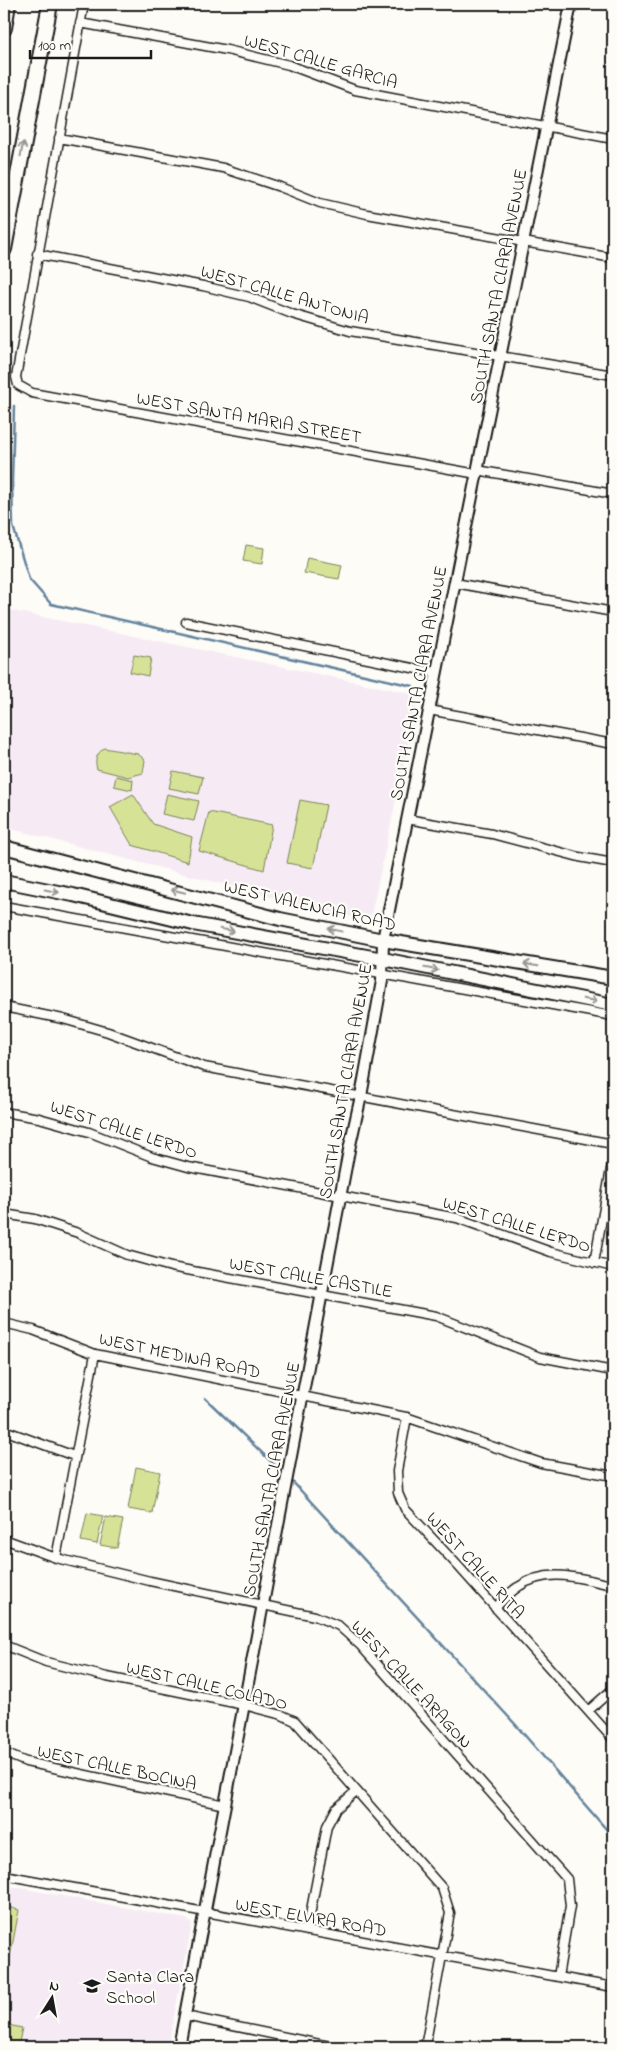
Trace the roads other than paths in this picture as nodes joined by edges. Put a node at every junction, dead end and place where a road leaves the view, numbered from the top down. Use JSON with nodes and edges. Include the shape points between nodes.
{"nodes":[{"id":1,"x":8,"y":4,"type":"edge"},
{"id":2,"x":50,"y":4,"type":"edge"},
{"id":3,"x":84,"y":4,"type":"edge"},
{"id":4,"x":571,"y":4,"type":"edge"},
{"id":5,"x":80,"y":23,"type":"junction"},
{"id":6,"x":4,"y":28,"type":"edge"},
{"id":7,"x":546,"y":128,"type":"junction"},
{"id":8,"x":59,"y":138,"type":"junction"},
{"id":9,"x":613,"y":139,"type":"edge"},
{"id":10,"x":523,"y":242,"type":"junction"},
{"id":11,"x":4,"y":249,"type":"edge"},
{"id":12,"x":37,"y":254,"type":"junction"},
{"id":13,"x":613,"y":258,"type":"edge"},
{"id":14,"x":500,"y":355,"type":"junction"},
{"id":15,"x":613,"y":375,"type":"edge"},
{"id":16,"x":477,"y":472,"type":"junction"},
{"id":17,"x":613,"y":494,"type":"edge"},
{"id":18,"x":455,"y":583,"type":"junction"},
{"id":19,"x":613,"y":612,"type":"edge"},
{"id":20,"x":186,"y":622,"type":"dead end"},
{"id":21,"x":437,"y":673,"type":"junction"},
{"id":22,"x":429,"y":710,"type":"junction"},
{"id":23,"x":613,"y":744,"type":"edge"},
{"id":24,"x":408,"y":819,"type":"junction"},
{"id":25,"x":5,"y":847,"type":"edge"},
{"id":26,"x":613,"y":863,"type":"edge"},
{"id":27,"x":4,"y":881,"type":"edge"},
{"id":28,"x":4,"y":906,"type":"edge"},
{"id":29,"x":383,"y":940,"type":"junction"},
{"id":30,"x":383,"y":959,"type":"junction"},
{"id":31,"x":382,"y":976,"type":"junction"},
{"id":32,"x":613,"y":978,"type":"edge"},
{"id":33,"x":613,"y":1005,"type":"edge"},
{"id":34,"x":4,"y":1007,"type":"edge"},
{"id":35,"x":613,"y":1016,"type":"edge"},
{"id":36,"x":361,"y":1096,"type":"junction"},
{"id":37,"x":4,"y":1112,"type":"edge"},
{"id":38,"x":613,"y":1144,"type":"edge"},
{"id":39,"x":613,"y":1158,"type":"edge"},
{"id":40,"x":341,"y":1195,"type":"junction"},
{"id":41,"x":4,"y":1214,"type":"edge"},
{"id":42,"x":594,"y":1263,"type":"junction"},
{"id":43,"x":613,"y":1267,"type":"edge"},
{"id":44,"x":322,"y":1294,"type":"junction"},
{"id":45,"x":4,"y":1323,"type":"edge"},
{"id":46,"x":95,"y":1354,"type":"junction"},
{"id":47,"x":613,"y":1371,"type":"edge"},
{"id":48,"x":303,"y":1396,"type":"junction"},
{"id":49,"x":407,"y":1417,"type":"junction"},
{"id":50,"x":4,"y":1430,"type":"edge"},
{"id":51,"x":74,"y":1456,"type":"junction"},
{"id":52,"x":613,"y":1476,"type":"edge"},
{"id":53,"x":4,"y":1539,"type":"edge"},
{"id":54,"x":56,"y":1558,"type":"junction"},
{"id":55,"x":613,"y":1585,"type":"edge"},
{"id":56,"x":263,"y":1604,"type":"junction"},
{"id":57,"x":495,"y":1608,"type":"junction"},
{"id":58,"x":4,"y":1646,"type":"edge"},
{"id":59,"x":613,"y":1690,"type":"edge"},
{"id":60,"x":244,"y":1706,"type":"junction"},
{"id":61,"x":588,"y":1711,"type":"junction"},
{"id":62,"x":613,"y":1739,"type":"edge"},
{"id":63,"x":4,"y":1753,"type":"edge"},
{"id":64,"x":356,"y":1791,"type":"junction"},
{"id":65,"x":225,"y":1805,"type":"junction"},
{"id":66,"x":4,"y":1875,"type":"edge"},
{"id":67,"x":205,"y":1912,"type":"junction"},
{"id":68,"x":306,"y":1931,"type":"junction"},
{"id":69,"x":442,"y":1956,"type":"junction"},
{"id":70,"x":558,"y":1977,"type":"junction"},
{"id":71,"x":613,"y":1987,"type":"edge"},
{"id":72,"x":185,"y":2016,"type":"junction"},
{"id":73,"x":308,"y":2044,"type":"edge"},
{"id":74,"x":179,"y":2047,"type":"edge"},
{"id":75,"x":334,"y":2047,"type":"edge"},
{"id":76,"x":426,"y":2047,"type":"edge"}],
"edges":[{"from":1,"to":6,"type":"highway"},
{"from":11,"to":2,"type":"highway","one_way":true},
{"from":3,"to":5,"type":"street"},
{"from":4,"to":7,"type":"street","name":"SOUTH SANTA CLARA AVENUE"},
{"from":5,"to":7,"type":"street","name":"WEST CALLE GARCIA","via":[[227,50],[289,65],[355,90]]},
{"from":5,"to":8,"type":"street"},
{"from":7,"to":9,"type":"street","name":"WEST CALLE GARCIA"},
{"from":7,"to":10,"type":"street","name":"SOUTH SANTA CLARA AVENUE"},
{"from":8,"to":10,"type":"street","via":[[223,168],[320,203],[367,214]]},
{"from":8,"to":12,"type":"street"},
{"from":10,"to":13,"type":"street"},
{"from":10,"to":14,"type":"street","name":"SOUTH SANTA CLARA AVENUE"},
{"from":12,"to":14,"type":"street","name":"WEST CALLE ANTONIA","via":[[249,297],[350,331]]},
{"from":12,"to":16,"type":"street","name":"WEST SANTA MARIA STREET","via":[[16,377],[18,385],[32,392]]},
{"from":14,"to":15,"type":"street","name":"WEST CALLE ANTONIA"},
{"from":14,"to":16,"type":"street","name":"SOUTH SANTA CLARA AVENUE"},
{"from":16,"to":17,"type":"street","name":"WEST SANTA MARIA STREET"},
{"from":16,"to":18,"type":"street","name":"SOUTH SANTA CLARA AVENUE"},
{"from":18,"to":19,"type":"street"},
{"from":18,"to":21,"type":"street","name":"SOUTH SANTA CLARA AVENUE"},
{"from":20,"to":21,"type":"street"},
{"from":21,"to":22,"type":"street","name":"SOUTH SANTA CLARA AVENUE"},
{"from":22,"to":23,"type":"street"},
{"from":22,"to":24,"type":"street","name":"SOUTH SANTA CLARA AVENUE"},
{"from":24,"to":26,"type":"street","via":[[492,834]]},
{"from":24,"to":29,"type":"street","name":"SOUTH SANTA CLARA AVENUE"},
{"from":29,"to":25,"type":"main road","name":"WEST VALENCIA ROAD","one_way":true,"via":[[280,919]]},
{"from":27,"to":30,"type":"main road","name":"WEST VALENCIA ROAD","one_way":true,"via":[[193,924]]},
{"from":28,"to":31,"type":"street"},
{"from":29,"to":30,"type":"street","name":"SOUTH SANTA CLARA AVENUE"},
{"from":32,"to":29,"type":"main road","name":"WEST VALENCIA ROAD","one_way":true},
{"from":30,"to":31,"type":"street","name":"SOUTH SANTA CLARA AVENUE"},
{"from":30,"to":33,"type":"main road","name":"WEST VALENCIA ROAD","one_way":true},
{"from":31,"to":35,"type":"street"},
{"from":31,"to":36,"type":"street","name":"SOUTH SANTA CLARA AVENUE"},
{"from":34,"to":36,"type":"street","via":[[108,1032],[204,1067]]},
{"from":36,"to":38,"type":"street"},
{"from":36,"to":40,"type":"street","name":"SOUTH SANTA CLARA AVENUE"},
{"from":37,"to":40,"type":"street","name":"WEST CALLE LERDO","via":[[89,1132],[152,1157],[188,1167]]},
{"from":39,"to":42,"type":"street"},
{"from":40,"to":42,"type":"street","name":"WEST CALLE LERDO","via":[[457,1218],[551,1252]]},
{"from":40,"to":44,"type":"street","name":"SOUTH SANTA CLARA AVENUE"},
{"from":41,"to":44,"type":"street","name":"WEST CALLE CASTILE","via":[[35,1219],[78,1233],[127,1255],[171,1267]]},
{"from":42,"to":43,"type":"street","name":"WEST CALLE LERDO"},
{"from":44,"to":47,"type":"street","name":"WEST CALLE CASTILE","via":[[436,1316],[540,1357]]},
{"from":44,"to":48,"type":"street","name":"SOUTH SANTA CLARA AVENUE"},
{"from":45,"to":46,"type":"street","name":"WEST MEDINA ROAD","via":[[33,1330]]},
{"from":46,"to":48,"type":"street","name":"WEST MEDINA ROAD"},
{"from":46,"to":51,"type":"street"},
{"from":48,"to":49,"type":"street","name":"WEST MEDINA ROAD"},
{"from":48,"to":56,"type":"street","name":"SOUTH SANTA CLARA AVENUE"},
{"from":49,"to":52,"type":"street","name":"WEST MEDINA ROAD","via":[[542,1463]]},
{"from":49,"to":57,"type":"street","name":"WEST CALLE RITA","via":[[397,1470],[398,1493],[405,1509]]},
{"from":50,"to":51,"type":"street"},
{"from":51,"to":54,"type":"street"},
{"from":53,"to":54,"type":"street","name":"WEST CALLE ARAGON"},
{"from":54,"to":56,"type":"street","name":"WEST CALLE ARAGON"},
{"from":55,"to":57,"type":"street","via":[[555,1574],[539,1577],[518,1586]]},
{"from":56,"to":60,"type":"street","name":"SOUTH SANTA CLARA AVENUE"},
{"from":56,"to":70,"type":"street","name":"WEST CALLE ARAGON","via":[[315,1616],[339,1626],[361,1646],[567,1878],[570,1906]]},
{"from":57,"to":61,"type":"street","name":"WEST CALLE RITA"},
{"from":58,"to":60,"type":"street","name":"WEST CALLE COLADO","via":[[46,1662]]},
{"from":59,"to":61,"type":"street"},
{"from":60,"to":64,"type":"street","name":"WEST CALLE COLADO","via":[[295,1721]]},
{"from":60,"to":65,"type":"street","name":"SOUTH SANTA CLARA AVENUE"},
{"from":61,"to":62,"type":"street","name":"WEST CALLE RITA"},
{"from":63,"to":65,"type":"street","name":"WEST CALLE BOCINA","via":[[26,1762]]},
{"from":64,"to":68,"type":"street","via":[[336,1809],[327,1826]]},
{"from":64,"to":69,"type":"street","name":"WEST CALLE COLADO","via":[[442,1888],[450,1913]]},
{"from":65,"to":67,"type":"street","name":"SOUTH SANTA CLARA AVENUE"},
{"from":66,"to":67,"type":"street","name":"WEST ELVIRA ROAD"},
{"from":67,"to":68,"type":"street","name":"WEST ELVIRA ROAD"},
{"from":67,"to":72,"type":"street","name":"SOUTH SANTA CLARA AVENUE"},
{"from":68,"to":69,"type":"street","name":"WEST ELVIRA ROAD"},
{"from":69,"to":70,"type":"street","name":"WEST ELVIRA ROAD"},
{"from":69,"to":76,"type":"street","name":"WEST CALLE COLADO"},
{"from":70,"to":71,"type":"street","name":"WEST ELVIRA ROAD"},
{"from":72,"to":73,"type":"street"},
{"from":72,"to":74,"type":"street","name":"SOUTH SANTA CLARA AVENUE"},
{"from":73,"to":75,"type":"street"}]}
